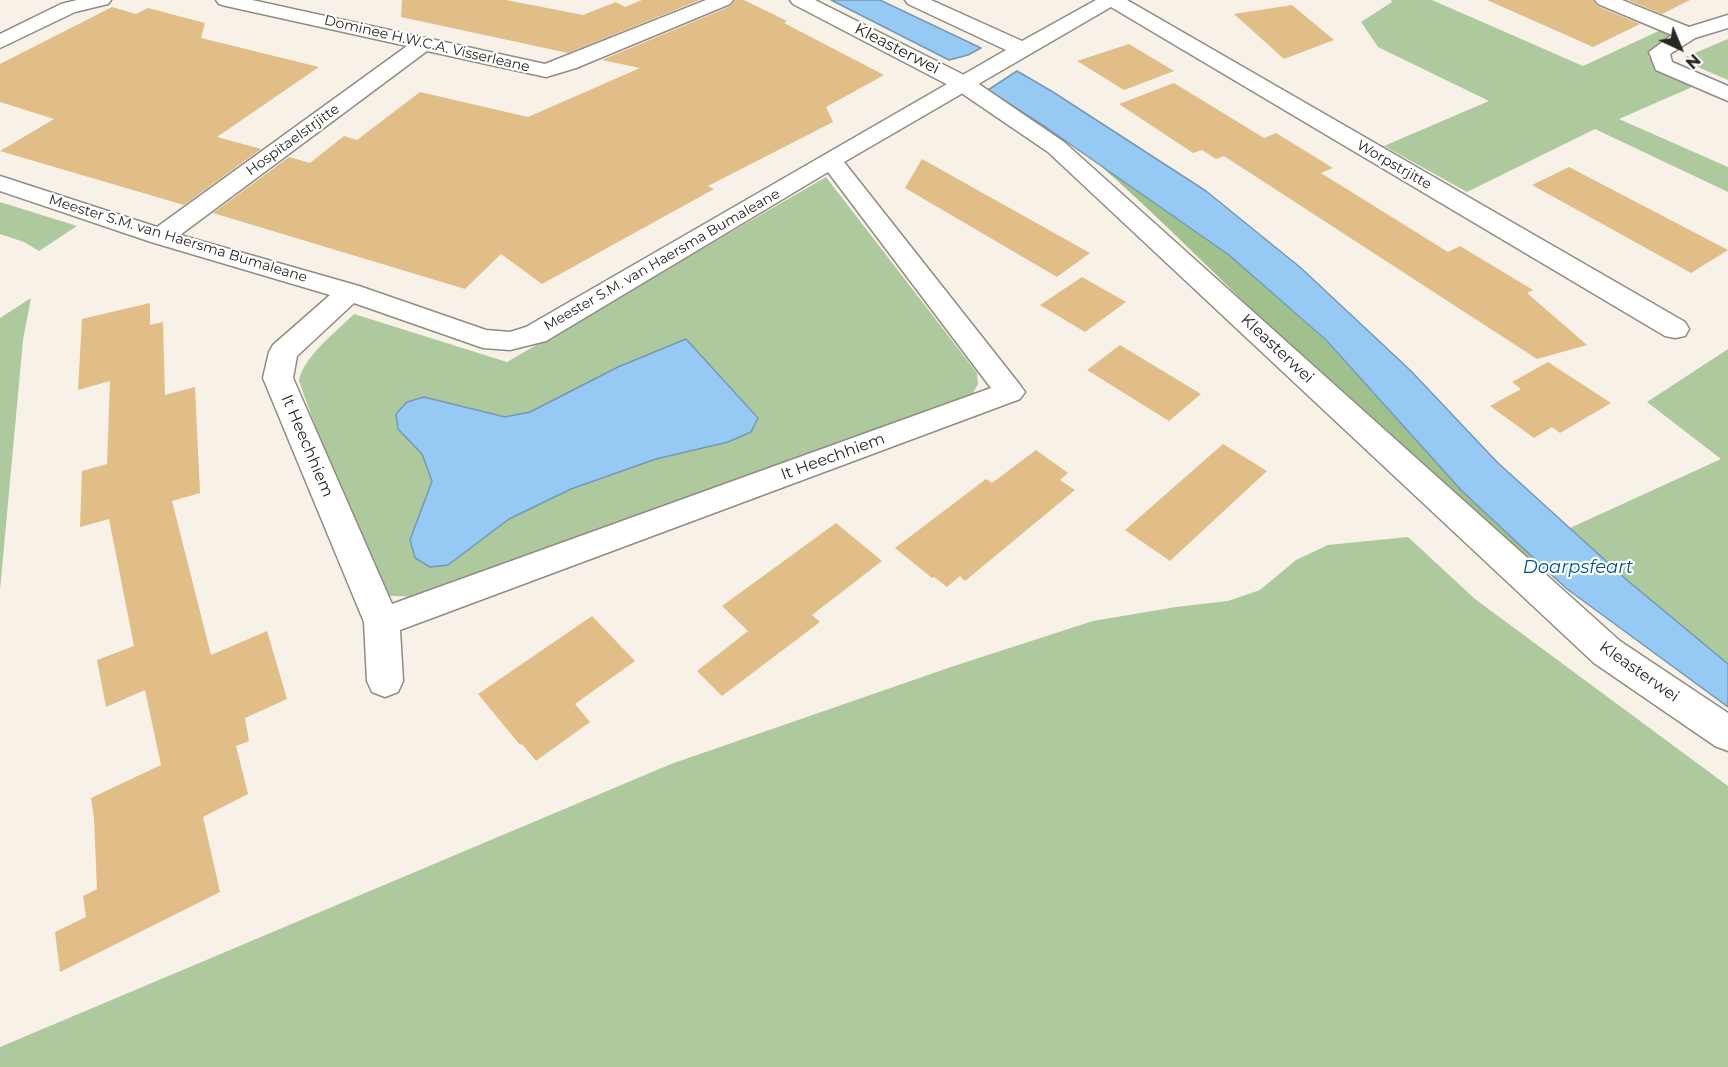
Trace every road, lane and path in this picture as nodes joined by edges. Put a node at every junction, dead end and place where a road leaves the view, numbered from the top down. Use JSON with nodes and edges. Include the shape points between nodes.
{"nodes":[{"id":1,"x":101,"y":0,"type":"edge"},
{"id":2,"x":226,"y":0,"type":"edge"},
{"id":3,"x":723,"y":0,"type":"edge"},
{"id":4,"x":800,"y":0,"type":"edge"},
{"id":5,"x":915,"y":0,"type":"edge"},
{"id":6,"x":1112,"y":0,"type":"edge"},
{"id":7,"x":1605,"y":0,"type":"edge"},
{"id":8,"x":1728,"y":21,"type":"edge"},
{"id":9,"x":1688,"y":34,"type":"junction"},
{"id":10,"x":0,"y":42,"type":"edge"},
{"id":11,"x":425,"y":43,"type":"junction"},
{"id":12,"x":1022,"y":49,"type":"junction"},
{"id":13,"x":962,"y":83,"type":"junction"},
{"id":14,"x":1728,"y":94,"type":"edge"},
{"id":15,"x":831,"y":161,"type":"junction"},
{"id":16,"x":0,"y":183,"type":"edge"},
{"id":17,"x":160,"y":237,"type":"junction"},
{"id":18,"x":350,"y":292,"type":"junction"},
{"id":19,"x":1675,"y":329,"type":"dead end"},
{"id":20,"x":382,"y":622,"type":"junction"},
{"id":21,"x":385,"y":681,"type":"dead end"},
{"id":22,"x":1728,"y":734,"type":"edge"}],
"edges":[{"from":1,"to":10,"type":"street","via":[[68,8]]},
{"from":2,"to":11,"type":"street","name":"Dominee H.W.C.A. Visserleane"},
{"from":3,"to":11,"type":"street","name":"Dominee H.W.C.A. Visserleane","via":[[546,71]]},
{"from":4,"to":13,"type":"street","name":"Kleasterwei"},
{"from":5,"to":12,"type":"street"},
{"from":6,"to":12,"type":"street","name":"Meester S.M. van Haersma Bumaleane"},
{"from":6,"to":19,"type":"street","name":"Worpstrjitte"},
{"from":7,"to":9,"type":"street"},
{"from":8,"to":9,"type":"street"},
{"from":9,"to":14,"type":"street","via":[[1659,52],[1663,66]]},
{"from":11,"to":17,"type":"street","name":"Hospitaelstrjitte"},
{"from":12,"to":13,"type":"street","name":"Meester S.M. van Haersma Bumaleane"},
{"from":13,"to":15,"type":"street","name":"Meester S.M. van Haersma Bumaleane"},
{"from":13,"to":22,"type":"street","name":"Kleasterwei","via":[[1056,147],[1607,652]]},
{"from":15,"to":18,"type":"street","name":"Meester S.M. van Haersma Bumaleane","via":[[536,334],[510,341],[483,339]]},
{"from":15,"to":20,"type":"street","name":"It Heechhiem","via":[[1010,392]]},
{"from":16,"to":17,"type":"street","name":"Meester S.M. van Haersma Bumaleane"},
{"from":17,"to":18,"type":"street","name":"Meester S.M. van Haersma Bumaleane"},
{"from":18,"to":20,"type":"street","name":"It Heechhiem","via":[[283,352],[278,378]]},
{"from":20,"to":21,"type":"street","name":"It Heechhiem"}]}
